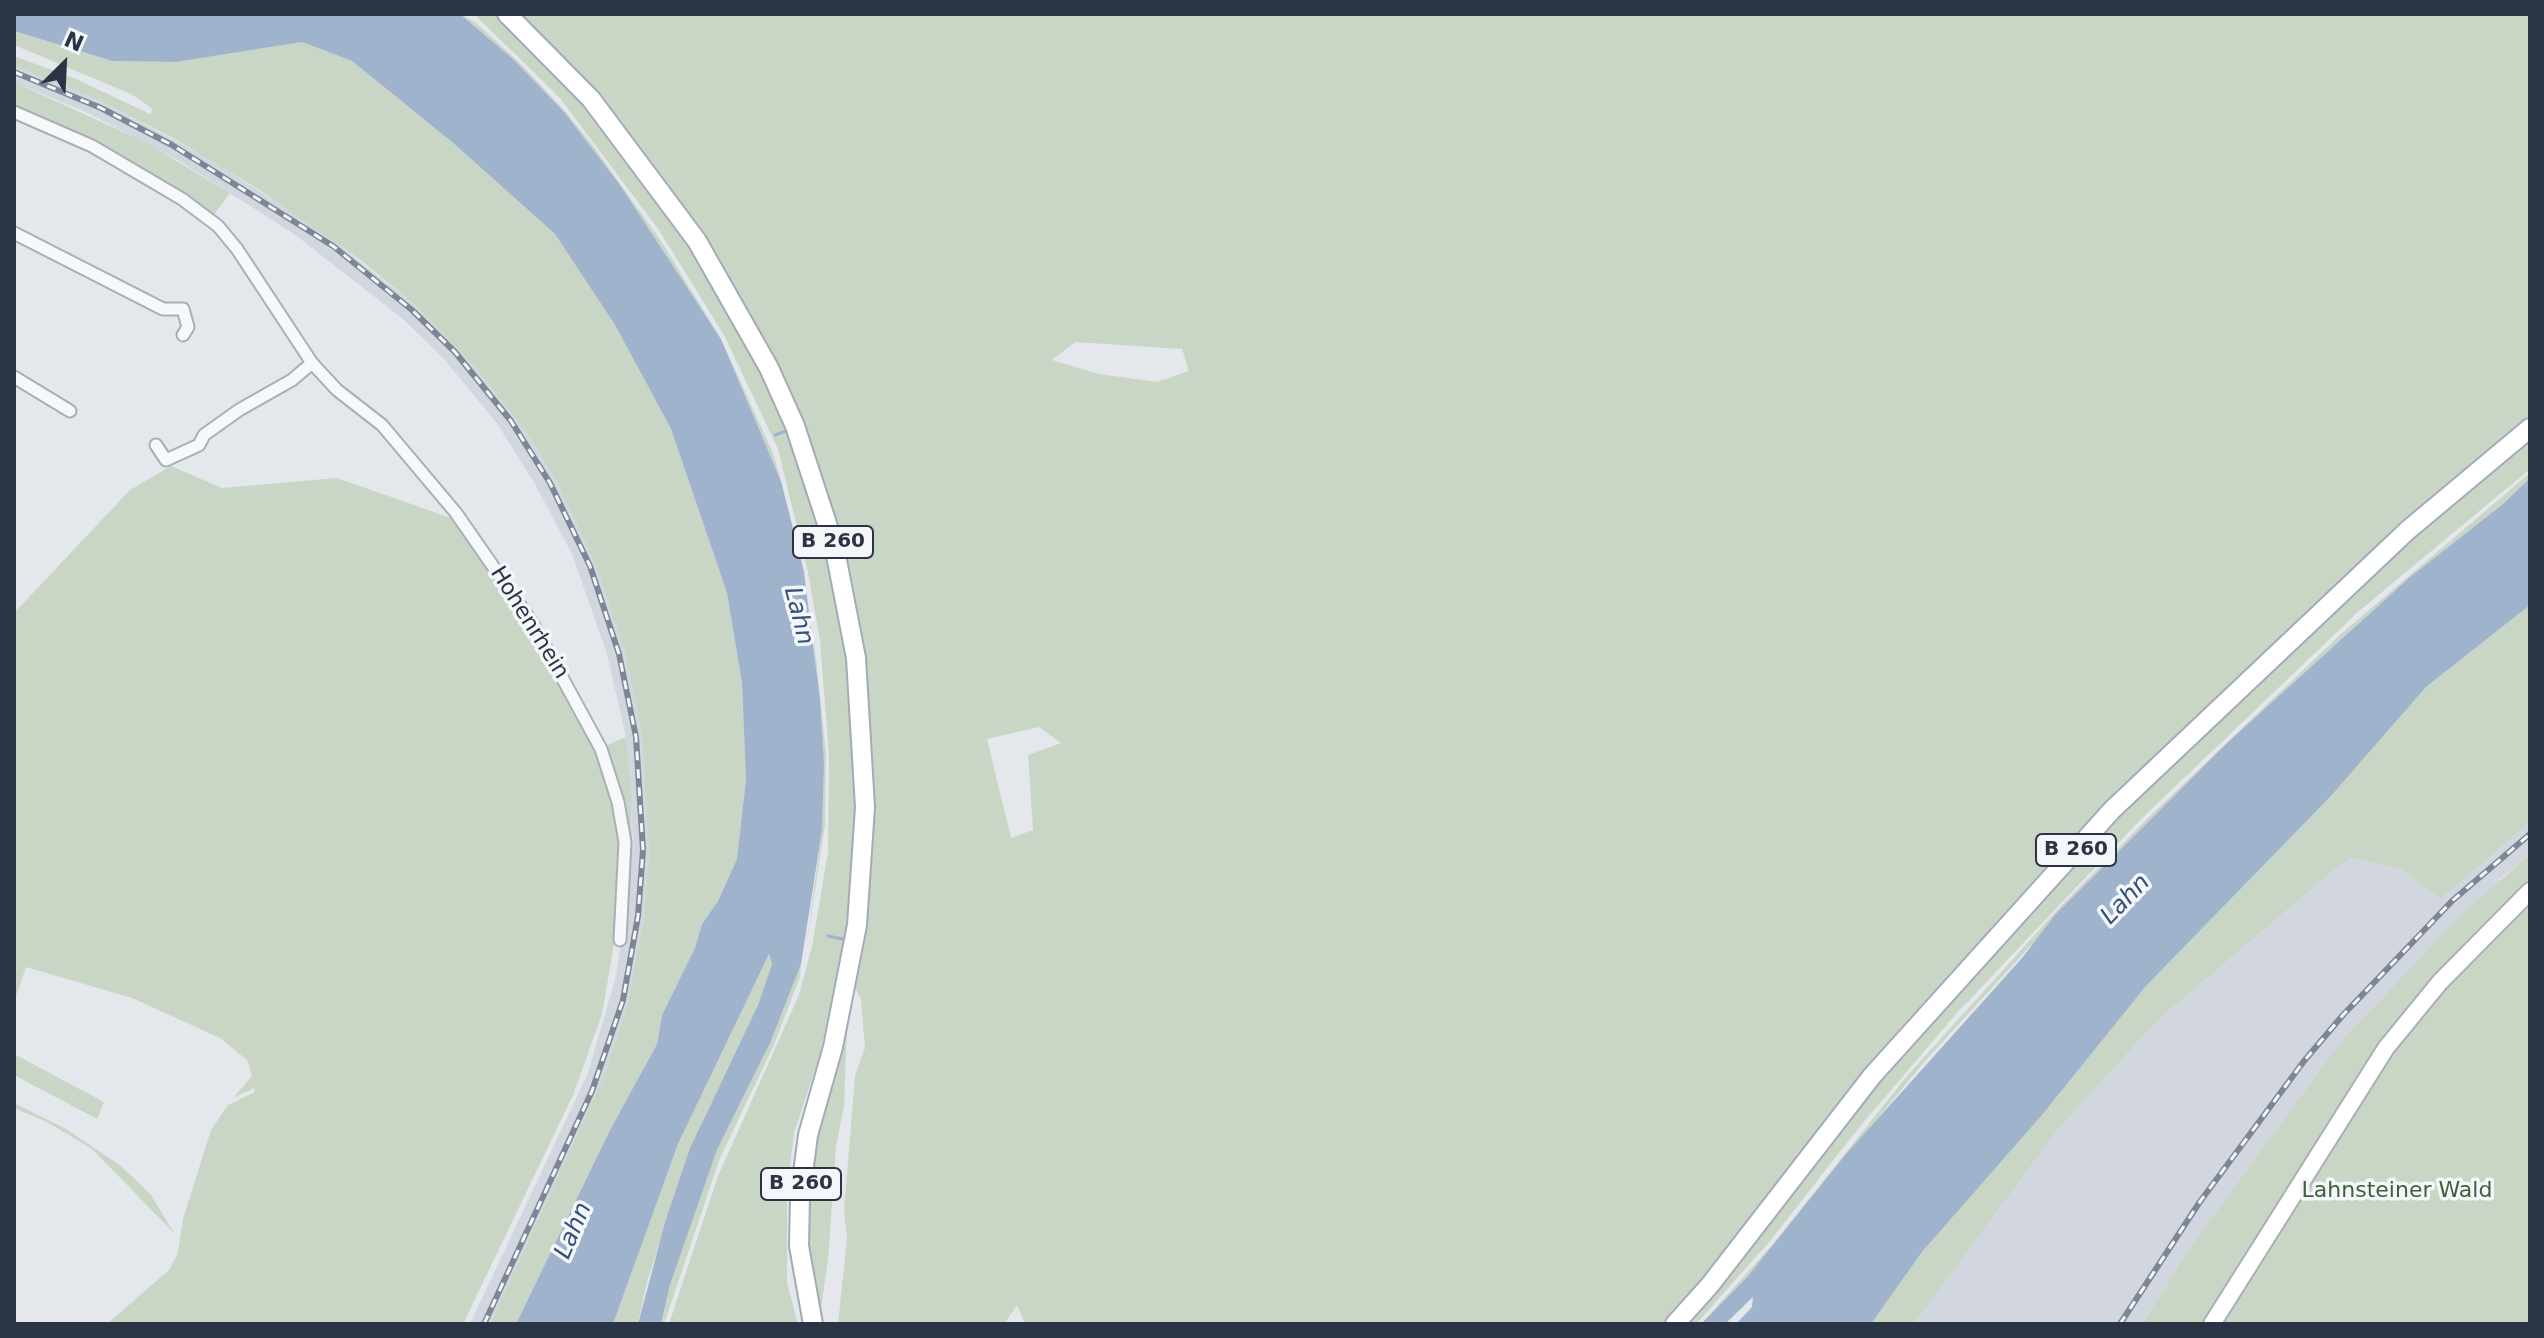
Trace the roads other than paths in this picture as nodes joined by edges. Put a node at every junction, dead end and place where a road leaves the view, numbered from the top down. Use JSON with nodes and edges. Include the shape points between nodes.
{"nodes":[{"id":1,"x":507,"y":14,"type":"edge"},
{"id":2,"x":14,"y":112,"type":"edge"},
{"id":3,"x":14,"y":233,"type":"edge"},
{"id":4,"x":183,"y":335,"type":"dead end"},
{"id":5,"x":312,"y":363,"type":"junction"},
{"id":6,"x":14,"y":377,"type":"edge"},
{"id":7,"x":70,"y":411,"type":"dead end"},
{"id":8,"x":2530,"y":428,"type":"edge"},
{"id":9,"x":156,"y":445,"type":"dead end"},
{"id":10,"x":2530,"y":891,"type":"edge"},
{"id":11,"x":620,"y":940,"type":"dead end"},
{"id":12,"x":813,"y":1324,"type":"edge"},
{"id":13,"x":1675,"y":1324,"type":"edge"},
{"id":14,"x":2212,"y":1324,"type":"edge"}],
"edges":[{"from":1,"to":12,"type":"main road","number":"B 260","via":[[591,99],[697,241],[782,397],[834,545],[856,658],[865,807],[857,925],[801,1184],[799,1246]]},
{"from":2,"to":5,"type":"street","name":"Hohenrhein","via":[[92,146],[218,226]]},
{"from":3,"to":4,"type":"street","via":[[163,309],[183,309],[188,327]]},
{"from":5,"to":9,"type":"street","via":[[204,435],[199,445],[166,460]]},
{"from":5,"to":11,"type":"street","name":"Hohenrhein","via":[[382,425],[456,513],[533,624],[574,696],[605,758],[623,823],[626,865]]},
{"from":6,"to":7,"type":"street"},
{"from":8,"to":13,"type":"main road","number":"B 260","via":[[2408,530],[2112,810],[1872,1076]]},
{"from":10,"to":14,"type":"street","via":[[2440,982],[2386,1048]]}]}
